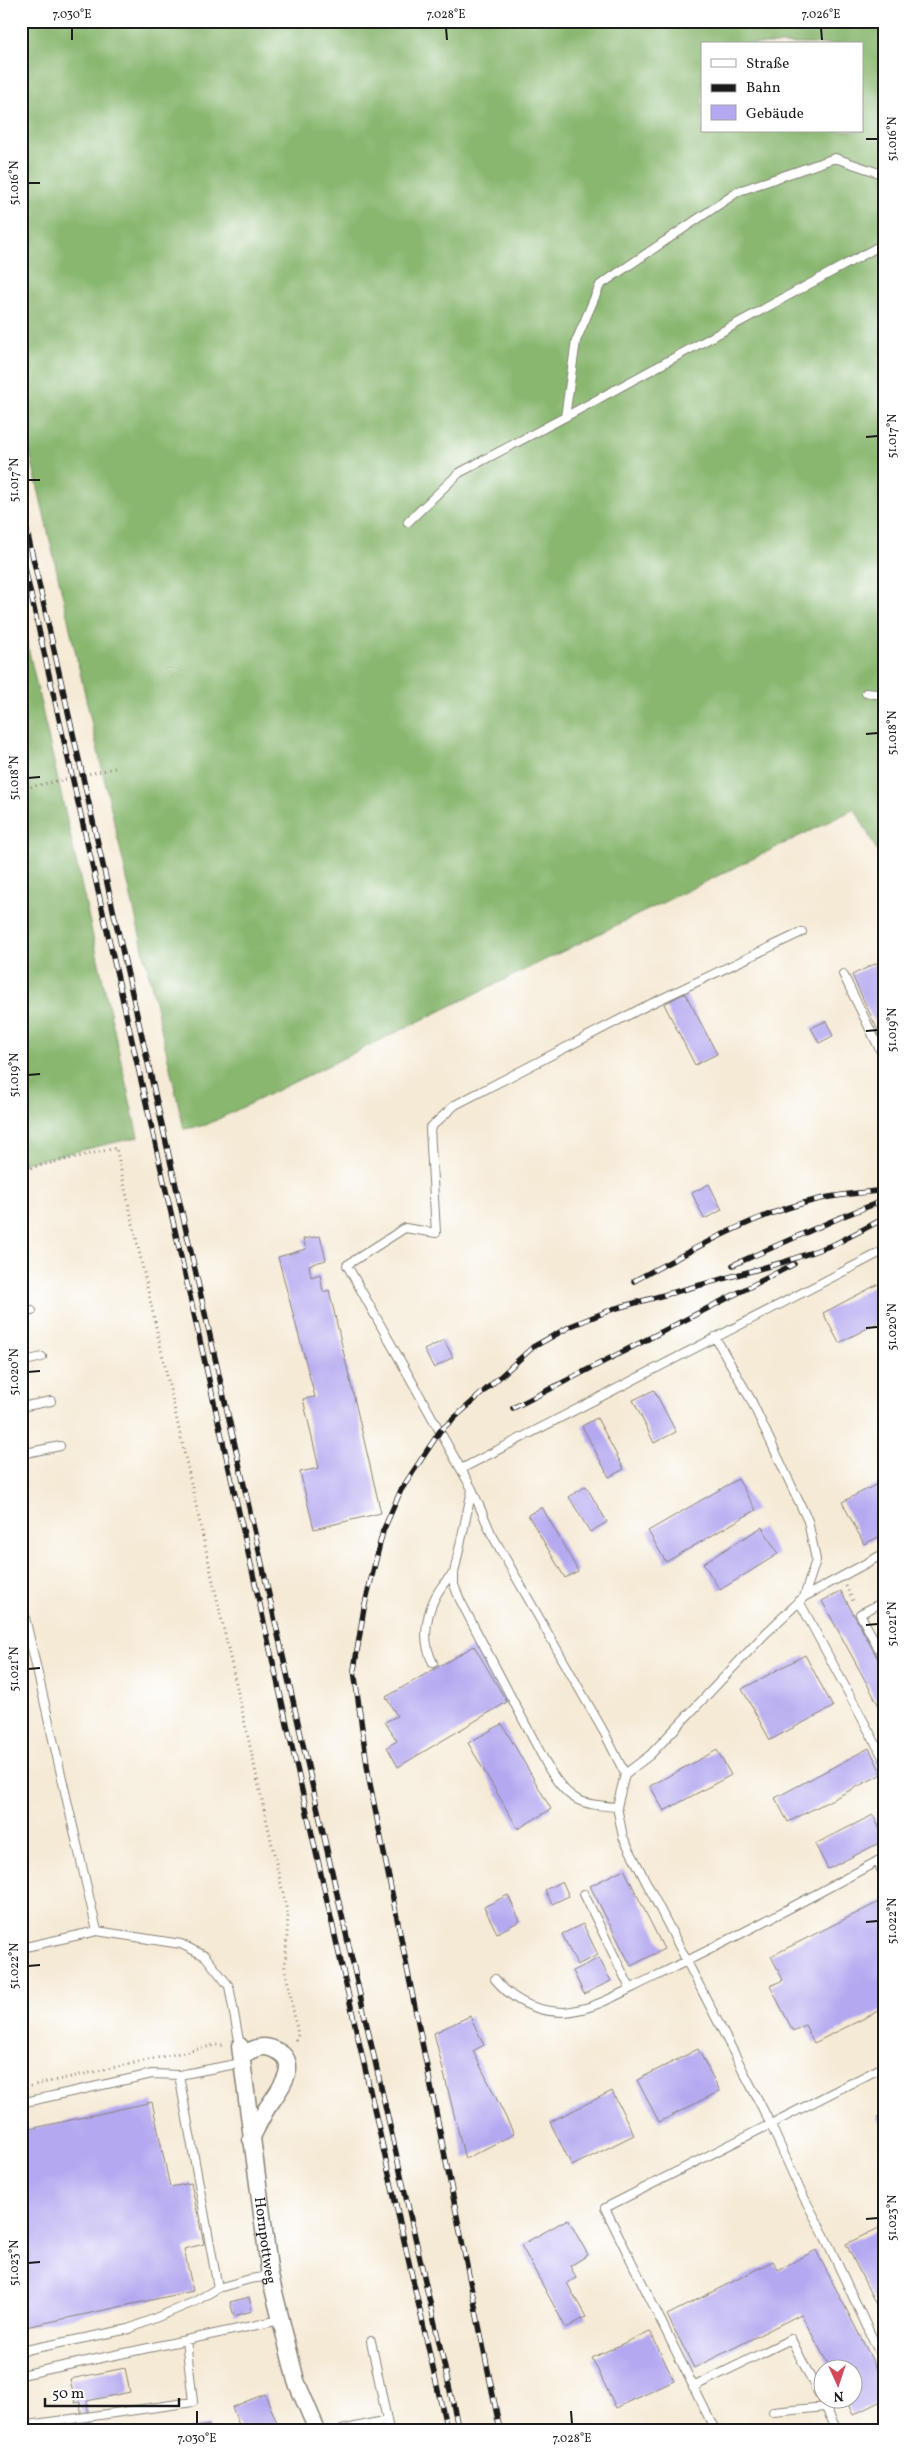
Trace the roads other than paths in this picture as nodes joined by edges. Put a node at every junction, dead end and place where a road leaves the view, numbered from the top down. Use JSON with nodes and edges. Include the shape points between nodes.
{"nodes":[{"id":1,"x":885,"y":175,"type":"edge"},
{"id":2,"x":885,"y":243,"type":"edge"},
{"id":3,"x":566,"y":417,"type":"junction"},
{"id":4,"x":408,"y":522,"type":"dead end"},
{"id":5,"x":866,"y":693,"type":"dead end"},
{"id":6,"x":885,"y":695,"type":"edge"},
{"id":7,"x":802,"y":932,"type":"dead end"},
{"id":8,"x":842,"y":974,"type":"dead end"},
{"id":9,"x":885,"y":1060,"type":"edge"},
{"id":10,"x":885,"y":1250,"type":"edge"},
{"id":11,"x":32,"y":1311,"type":"dead end"},
{"id":12,"x":21,"y":1314,"type":"edge"},
{"id":13,"x":715,"y":1337,"type":"junction"},
{"id":14,"x":42,"y":1357,"type":"dead end"},
{"id":15,"x":21,"y":1362,"type":"edge"},
{"id":16,"x":51,"y":1401,"type":"dead end"},
{"id":17,"x":21,"y":1407,"type":"edge"},
{"id":18,"x":60,"y":1446,"type":"dead end"},
{"id":19,"x":21,"y":1454,"type":"edge"},
{"id":20,"x":461,"y":1469,"type":"junction"},
{"id":21,"x":472,"y":1489,"type":"junction"},
{"id":22,"x":885,"y":1553,"type":"edge"},
{"id":23,"x":454,"y":1573,"type":"junction"},
{"id":24,"x":802,"y":1599,"type":"junction"},
{"id":25,"x":21,"y":1600,"type":"edge"},
{"id":26,"x":885,"y":1601,"type":"edge"},
{"id":27,"x":885,"y":1660,"type":"edge"},
{"id":28,"x":433,"y":1663,"type":"dead end"},
{"id":29,"x":885,"y":1761,"type":"edge"},
{"id":30,"x":625,"y":1774,"type":"junction"},
{"id":31,"x":617,"y":1807,"type":"junction"},
{"id":32,"x":885,"y":1857,"type":"edge"},
{"id":33,"x":876,"y":1862,"type":"junction"},
{"id":34,"x":885,"y":1877,"type":"edge"},
{"id":35,"x":584,"y":1894,"type":"dead end"},
{"id":36,"x":97,"y":1930,"type":"junction"},
{"id":37,"x":21,"y":1948,"type":"edge"},
{"id":38,"x":686,"y":1962,"type":"junction"},
{"id":39,"x":495,"y":1979,"type":"dead end"},
{"id":40,"x":630,"y":1988,"type":"junction"},
{"id":41,"x":241,"y":2055,"type":"junction"},
{"id":42,"x":885,"y":2066,"type":"edge"},
{"id":43,"x":179,"y":2075,"type":"junction"},
{"id":44,"x":21,"y":2103,"type":"edge"},
{"id":45,"x":770,"y":2122,"type":"junction"},
{"id":46,"x":251,"y":2139,"type":"junction"},
{"id":47,"x":270,"y":2276,"type":"junction"},
{"id":48,"x":218,"y":2288,"type":"junction"},
{"id":49,"x":280,"y":2320,"type":"junction"},
{"id":50,"x":186,"y":2340,"type":"junction"},
{"id":51,"x":371,"y":2341,"type":"dead end"},
{"id":52,"x":21,"y":2351,"type":"edge"},
{"id":53,"x":885,"y":2364,"type":"edge"},
{"id":54,"x":21,"y":2375,"type":"edge"},
{"id":55,"x":814,"y":2385,"type":"edge"},
{"id":56,"x":693,"y":2387,"type":"junction"},
{"id":57,"x":814,"y":2408,"type":"edge"},
{"id":58,"x":826,"y":2408,"type":"edge"},
{"id":59,"x":772,"y":2412,"type":"dead end"},
{"id":60,"x":387,"y":2420,"type":"junction"},
{"id":61,"x":21,"y":2426,"type":"edge"},
{"id":62,"x":317,"y":2430,"type":"edge"},
{"id":63,"x":342,"y":2430,"type":"edge"},
{"id":64,"x":389,"y":2430,"type":"edge"},
{"id":65,"x":715,"y":2430,"type":"edge"},
{"id":66,"x":837,"y":2430,"type":"edge"}],
"edges":[{"from":1,"to":3,"type":"lane","via":[[835,158],[739,191],[600,285],[576,341]]},
{"from":2,"to":3,"type":"lane"},
{"from":3,"to":4,"type":"lane","via":[[459,473]]},
{"from":5,"to":6,"type":"lane"},
{"from":7,"to":20,"type":"lane","via":[[644,1007],[455,1105],[430,1128],[436,1233],[406,1228],[347,1265]]},
{"from":8,"to":9,"type":"lane"},
{"from":10,"to":13,"type":"lane"},
{"from":11,"to":12,"type":"lane"},
{"from":13,"to":20,"type":"lane"},
{"from":13,"to":24,"type":"lane","via":[[751,1400],[808,1521],[816,1560]]},
{"from":14,"to":15,"type":"lane"},
{"from":16,"to":17,"type":"lane"},
{"from":18,"to":19,"type":"lane"},
{"from":20,"to":21,"type":"lane"},
{"from":21,"to":23,"type":"lane"},
{"from":21,"to":30,"type":"lane","via":[[491,1533]]},
{"from":22,"to":24,"type":"lane"},
{"from":23,"to":28,"type":"lane","via":[[445,1581],[427,1620],[427,1650]]},
{"from":23,"to":31,"type":"lane","via":[[454,1585],[460,1600],[562,1790],[590,1805]]},
{"from":24,"to":29,"type":"lane"},
{"from":24,"to":30,"type":"lane","via":[[650,1755]]},
{"from":25,"to":36,"type":"lane"},
{"from":26,"to":27,"type":"lane","via":[[860,1614]]},
{"from":30,"to":31,"type":"lane"},
{"from":31,"to":38,"type":"lane","via":[[624,1837]]},
{"from":32,"to":33,"type":"lane"},
{"from":33,"to":34,"type":"lane"},
{"from":33,"to":38,"type":"lane"},
{"from":35,"to":40,"type":"lane"},
{"from":36,"to":37,"type":"lane"},
{"from":36,"to":41,"type":"lane","via":[[182,1944],[205,1956],[229,1986]]},
{"from":38,"to":40,"type":"lane"},
{"from":38,"to":45,"type":"lane"},
{"from":39,"to":40,"type":"lane","via":[[513,1998],[532,2009],[563,2012],[588,2008]]},
{"from":41,"to":43,"type":"lane"},
{"from":41,"to":46,"type":"street","name":"Hornpottweg"},
{"from":41,"to":46,"type":"street","via":[[266,2046],[280,2052],[286,2060],[288,2072]]},
{"from":42,"to":45,"type":"lane"},
{"from":43,"to":44,"type":"lane","via":[[152,2074]]},
{"from":43,"to":48,"type":"lane"},
{"from":45,"to":53,"type":"lane"},
{"from":45,"to":56,"type":"lane","via":[[605,2208]]},
{"from":46,"to":47,"type":"street","name":"Hornpottweg"},
{"from":47,"to":48,"type":"lane"},
{"from":47,"to":49,"type":"street","name":"Hornpottweg"},
{"from":48,"to":52,"type":"lane","via":[[196,2301],[129,2329]]},
{"from":49,"to":50,"type":"lane"},
{"from":49,"to":62,"type":"street","name":"Hornpottweg","via":[[296,2381]]},
{"from":50,"to":54,"type":"lane"},
{"from":50,"to":61,"type":"lane","via":[[194,2402]]},
{"from":51,"to":60,"type":"lane"},
{"from":55,"to":56,"type":"lane","via":[[791,2340]]},
{"from":56,"to":65,"type":"lane"},
{"from":57,"to":59,"type":"lane"},
{"from":58,"to":66,"type":"lane"},
{"from":60,"to":63,"type":"lane"},
{"from":60,"to":64,"type":"lane"}]}
